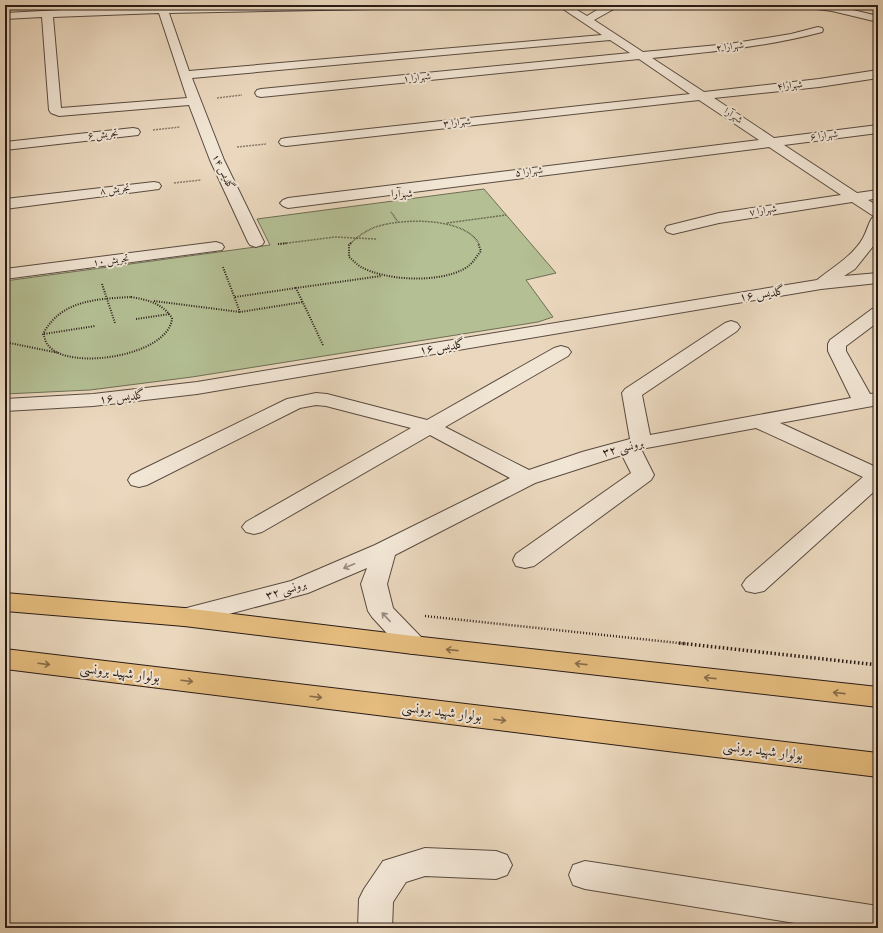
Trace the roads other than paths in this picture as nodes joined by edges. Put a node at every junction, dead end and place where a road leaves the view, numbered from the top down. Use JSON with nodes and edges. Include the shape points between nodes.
{"nodes":[{"id":1,"x":216,"y":5,"type":"edge"},
{"id":2,"x":428,"y":5,"type":"edge"},
{"id":3,"x":562,"y":5,"type":"edge"},
{"id":4,"x":616,"y":5,"type":"edge"},
{"id":5,"x":809,"y":5,"type":"edge"},
{"id":6,"x":838,"y":5,"type":"edge"},
{"id":7,"x":5,"y":12,"type":"edge"},
{"id":8,"x":164,"y":14,"type":"junction"},
{"id":9,"x":878,"y":14,"type":"edge"},
{"id":10,"x":5,"y":16,"type":"edge"},
{"id":11,"x":47,"y":18,"type":"junction"},
{"id":12,"x":878,"y":19,"type":"edge"},
{"id":13,"x":587,"y":20,"type":"junction"},
{"id":14,"x":818,"y":30,"type":"dead end"},
{"id":15,"x":611,"y":37,"type":"junction"},
{"id":16,"x":641,"y":55,"type":"junction"},
{"id":17,"x":878,"y":74,"type":"edge"},
{"id":18,"x":185,"y":75,"type":"junction"},
{"id":19,"x":261,"y":93,"type":"road end"},
{"id":20,"x":702,"y":96,"type":"junction"},
{"id":21,"x":193,"y":101,"type":"junction"},
{"id":22,"x":878,"y":129,"type":"edge"},
{"id":23,"x":133,"y":132,"type":"road end"},
{"id":24,"x":286,"y":142,"type":"road end"},
{"id":25,"x":770,"y":142,"type":"junction"},
{"id":26,"x":5,"y":146,"type":"edge"},
{"id":27,"x":154,"y":186,"type":"road end"},
{"id":28,"x":878,"y":194,"type":"edge"},
{"id":29,"x":854,"y":198,"type":"junction"},
{"id":30,"x":288,"y":203,"type":"dead end"},
{"id":31,"x":5,"y":204,"type":"edge"},
{"id":32,"x":878,"y":213,"type":"edge"},
{"id":33,"x":878,"y":221,"type":"edge"},
{"id":34,"x":673,"y":230,"type":"dead end"},
{"id":35,"x":256,"y":242,"type":"road end"},
{"id":36,"x":216,"y":247,"type":"road end"},
{"id":37,"x":5,"y":274,"type":"edge"},
{"id":38,"x":878,"y":278,"type":"edge"},
{"id":39,"x":821,"y":284,"type":"junction"},
{"id":40,"x":878,"y":313,"type":"edge"},
{"id":41,"x":730,"y":328,"type":"dead end"},
{"id":42,"x":561,"y":352,"type":"dead end"},
{"id":43,"x":871,"y":400,"type":"edge"},
{"id":44,"x":5,"y":405,"type":"edge"},
{"id":45,"x":778,"y":417,"type":"junction"},
{"id":46,"x":758,"y":421,"type":"junction"},
{"id":47,"x":430,"y":427,"type":"junction"},
{"id":48,"x":635,"y":445,"type":"junction"},
{"id":49,"x":878,"y":462,"type":"edge"},
{"id":50,"x":878,"y":476,"type":"edge"},
{"id":51,"x":527,"y":478,"type":"junction"},
{"id":52,"x":139,"y":480,"type":"dead end"},
{"id":53,"x":254,"y":527,"type":"dead end"},
{"id":54,"x":384,"y":551,"type":"junction"},
{"id":55,"x":525,"y":560,"type":"dead end"},
{"id":56,"x":755,"y":585,"type":"dead end"},
{"id":57,"x":5,"y":602,"type":"edge"},
{"id":58,"x":184,"y":617,"type":"junction"},
{"id":59,"x":413,"y":645,"type":"junction"},
{"id":60,"x":5,"y":659,"type":"edge"},
{"id":61,"x":878,"y":697,"type":"edge"},
{"id":62,"x":878,"y":765,"type":"edge"},
{"id":63,"x":496,"y":865,"type":"dead end"},
{"id":64,"x":585,"y":875,"type":"dead end"},
{"id":65,"x":878,"y":921,"type":"edge"},
{"id":66,"x":375,"y":928,"type":"edge"}],
"edges":[{"from":1,"to":7,"type":"street"},
{"from":2,"to":8,"type":"street"},
{"from":3,"to":13,"type":"street","name":"شهرآرا"},
{"from":4,"to":13,"type":"street"},
{"from":5,"to":12,"type":"street"},
{"from":6,"to":9,"type":"street"},
{"from":8,"to":11,"type":"street"},
{"from":8,"to":18,"type":"street","name":"گلدیس ۱۴"},
{"from":10,"to":11,"type":"street"},
{"from":11,"to":21,"type":"street","via":[[55,110],[59,112]]},
{"from":13,"to":15,"type":"street","name":"شهرآرا"},
{"from":14,"to":16,"type":"street","name":"شهرارا ۲","via":[[778,40],[730,47]]},
{"from":15,"to":16,"type":"street","name":"شهرآرا"},
{"from":15,"to":18,"type":"street"},
{"from":16,"to":19,"type":"street","name":"شهرارا ۱"},
{"from":16,"to":20,"type":"street","name":"شهرآرا"},
{"from":17,"to":20,"type":"street","name":"شهرارا۴"},
{"from":18,"to":21,"type":"street","name":"گلدیس ۱۴"},
{"from":20,"to":24,"type":"street","name":"شهرارا ۳"},
{"from":20,"to":25,"type":"street","name":"شهرآرا"},
{"from":21,"to":35,"type":"street","name":"گلدیس ۱۴"},
{"from":22,"to":25,"type":"street","name":"شهرارا ۶"},
{"from":23,"to":26,"type":"street","name":"تجریش ۶"},
{"from":25,"to":29,"type":"street","name":"شهرآرا"},
{"from":25,"to":30,"type":"street","name":"شهرارا ۵"},
{"from":27,"to":31,"type":"street","name":"تجریش ۸"},
{"from":28,"to":29,"type":"street","name":"شهرارا ۷"},
{"from":29,"to":32,"type":"street","name":"شهرآرا"},
{"from":29,"to":34,"type":"street","name":"شهرارا ۷","via":[[719,218]]},
{"from":33,"to":39,"type":"street","via":[[870,240],[849,265]]},
{"from":36,"to":37,"type":"street","name":"تجریش ۱۰"},
{"from":38,"to":39,"type":"street","name":"گلدیس ۱۶"},
{"from":39,"to":44,"type":"street","name":"گلدیس ۱۶","via":[[197,388],[93,400]]},
{"from":40,"to":43,"type":"street","via":[[837,344],[837,351]]},
{"from":41,"to":48,"type":"street","via":[[632,393]]},
{"from":42,"to":47,"type":"street"},
{"from":43,"to":45,"type":"street","name":"برونسی ۳۲"},
{"from":45,"to":46,"type":"street","name":"برونسی ۳۲"},
{"from":45,"to":49,"type":"street"},
{"from":46,"to":48,"type":"street","name":"برونسی ۳۲"},
{"from":46,"to":50,"type":"street"},
{"from":47,"to":51,"type":"street"},
{"from":47,"to":52,"type":"street","via":[[327,400],[294,403]]},
{"from":47,"to":53,"type":"street"},
{"from":48,"to":51,"type":"street","name":"برونسی ۳۲"},
{"from":48,"to":55,"type":"street","via":[[643,475]]},
{"from":50,"to":56,"type":"street"},
{"from":51,"to":54,"type":"street","name":"برونسی ۳۲"},
{"from":54,"to":58,"type":"street","name":"برونسی ۳۲","one_way":true,"via":[[299,587]]},
{"from":59,"to":54,"type":"street","one_way":true,"via":[[381,611],[374,584]]},
{"from":57,"to":58,"type":"main road"},
{"from":58,"to":59,"type":"main road"},
{"from":61,"to":59,"type":"main road","one_way":true},
{"from":60,"to":62,"type":"main road","name":"بولوار شهید برونسی","one_way":true},
{"from":63,"to":66,"type":"street","via":[[425,862],[395,871],[376,899]]},
{"from":64,"to":65,"type":"street"}]}
